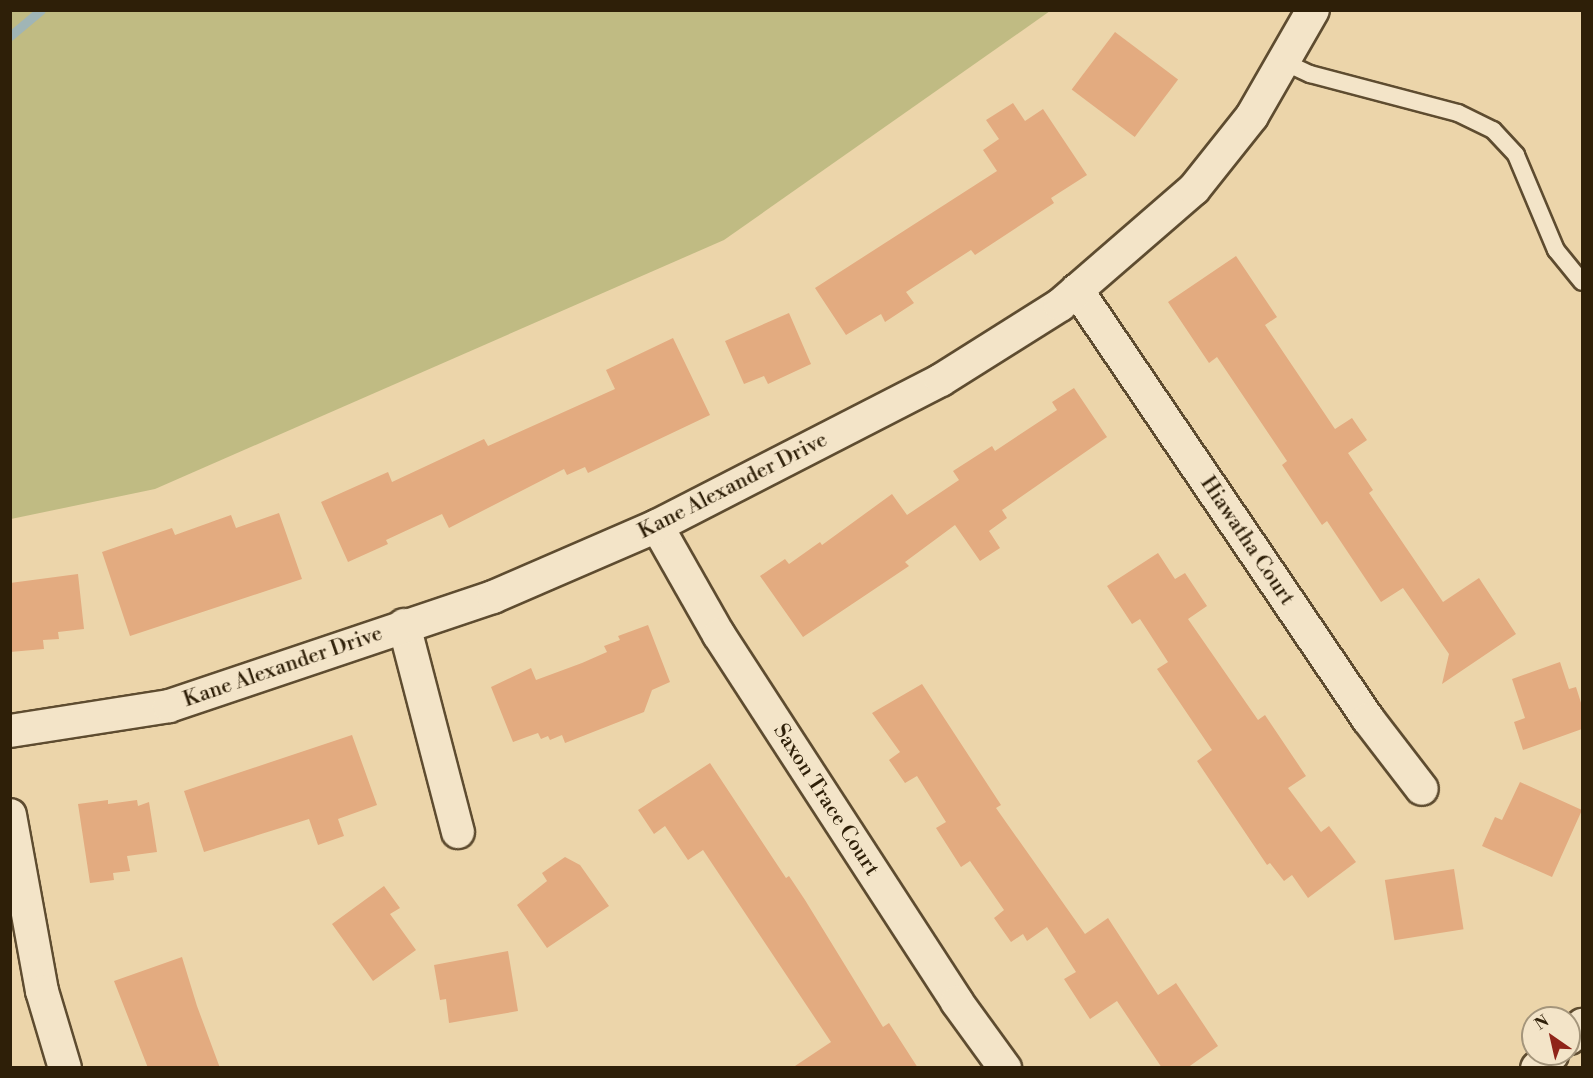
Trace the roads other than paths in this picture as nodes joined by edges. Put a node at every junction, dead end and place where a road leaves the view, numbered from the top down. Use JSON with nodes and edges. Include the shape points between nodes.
{"nodes":[{"id":1,"x":1313,"y":10,"type":"edge"},
{"id":2,"x":1284,"y":62,"type":"junction"},
{"id":3,"x":1582,"y":282,"type":"edge"},
{"id":4,"x":1077,"y":290,"type":"junction"},
{"id":5,"x":657,"y":526,"type":"junction"},
{"id":6,"x":404,"y":625,"type":"junction"},
{"id":7,"x":10,"y":731,"type":"edge"},
{"id":8,"x":1422,"y":789,"type":"dead end"},
{"id":9,"x":10,"y":815,"type":"edge"},
{"id":10,"x":458,"y":832,"type":"dead end"},
{"id":11,"x":65,"y":1068,"type":"edge"},
{"id":12,"x":1005,"y":1068,"type":"edge"}],
"edges":[{"from":1,"to":2,"type":"street","name":"Kane Alexander Drive"},
{"from":2,"to":3,"type":"lane","via":[[1310,74],[1458,113],[1493,130],[1516,155],[1556,250]]},
{"from":2,"to":4,"type":"street","name":"Kane Alexander Drive","via":[[1252,116],[1194,189]]},
{"from":4,"to":5,"type":"street","name":"Kane Alexander Drive","via":[[1060,305],[942,380]]},
{"from":4,"to":8,"type":"street","name":"Hiawatha Court","via":[[1348,689]]},
{"from":5,"to":6,"type":"street","name":"Kane Alexander Drive","via":[[492,597]]},
{"from":5,"to":12,"type":"street","name":"Saxon Trace Court","via":[[732,655],[957,1002]]},
{"from":6,"to":7,"type":"street","name":"Kane Alexander Drive","via":[[169,706]]},
{"from":6,"to":10,"type":"street"},
{"from":9,"to":11,"type":"street","via":[[42,991]]}]}
